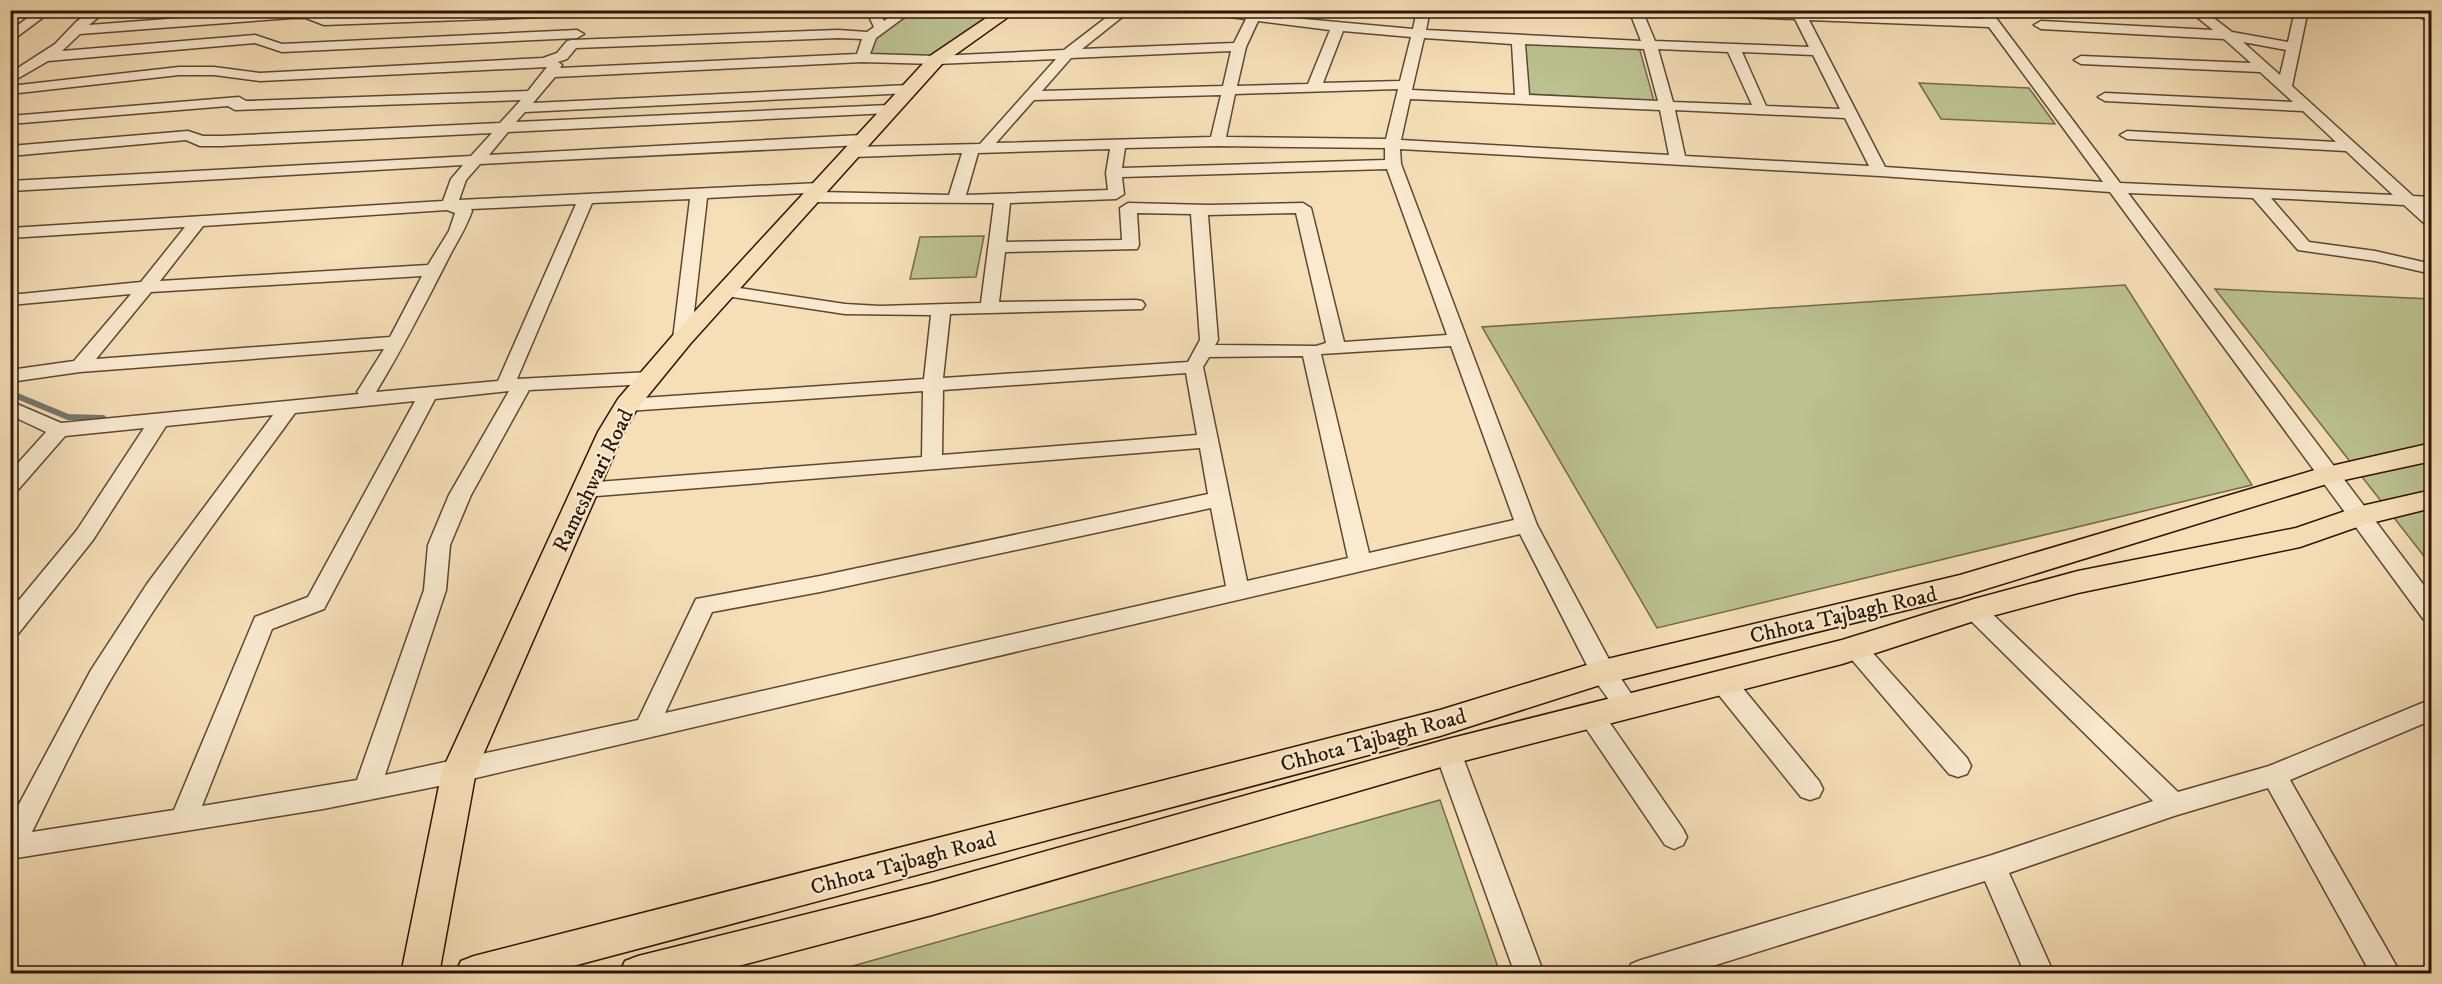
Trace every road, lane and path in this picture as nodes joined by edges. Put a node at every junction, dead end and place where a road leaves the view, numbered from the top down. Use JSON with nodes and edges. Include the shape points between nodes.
{"nodes":[{"id":1,"x":47,"y":10,"type":"edge"},
{"id":2,"x":101,"y":10,"type":"edge"},
{"id":3,"x":626,"y":10,"type":"edge"},
{"id":4,"x":872,"y":10,"type":"edge"},
{"id":5,"x":908,"y":10,"type":"edge"},
{"id":6,"x":1010,"y":10,"type":"edge"},
{"id":7,"x":1125,"y":10,"type":"edge"},
{"id":8,"x":1206,"y":10,"type":"edge"},
{"id":9,"x":1424,"y":10,"type":"edge"},
{"id":10,"x":1635,"y":10,"type":"edge"},
{"id":11,"x":1652,"y":10,"type":"edge"},
{"id":12,"x":1983,"y":10,"type":"edge"},
{"id":13,"x":2194,"y":10,"type":"edge"},
{"id":14,"x":2302,"y":10,"type":"edge"},
{"id":15,"x":2412,"y":10,"type":"edge"},
{"id":16,"x":590,"y":11,"type":"edge"},
{"id":17,"x":1748,"y":12,"type":"edge"},
{"id":18,"x":1797,"y":13,"type":"edge"},
{"id":19,"x":1255,"y":14,"type":"edge"},
{"id":20,"x":2430,"y":15,"type":"edge"},
{"id":21,"x":1992,"y":23,"type":"junction"},
{"id":22,"x":1338,"y":26,"type":"junction"},
{"id":23,"x":2041,"y":26,"type":"dead end"},
{"id":24,"x":77,"y":30,"type":"junction"},
{"id":25,"x":875,"y":32,"type":"junction"},
{"id":26,"x":2228,"y":35,"type":"junction"},
{"id":27,"x":1419,"y":36,"type":"junction"},
{"id":28,"x":10,"y":38,"type":"edge"},
{"id":29,"x":574,"y":39,"type":"junction"},
{"id":30,"x":1518,"y":40,"type":"junction"},
{"id":31,"x":1651,"y":45,"type":"junction"},
{"id":32,"x":2294,"y":46,"type":"junction"},
{"id":33,"x":1239,"y":47,"type":"junction"},
{"id":34,"x":1733,"y":48,"type":"junction"},
{"id":35,"x":1818,"y":51,"type":"junction"},
{"id":36,"x":1067,"y":54,"type":"junction"},
{"id":37,"x":45,"y":57,"type":"junction"},
{"id":38,"x":862,"y":58,"type":"junction"},
{"id":39,"x":936,"y":60,"type":"junction"},
{"id":40,"x":2081,"y":60,"type":"dead end"},
{"id":41,"x":547,"y":67,"type":"junction"},
{"id":42,"x":2263,"y":68,"type":"junction"},
{"id":43,"x":2288,"y":71,"type":"junction"},
{"id":44,"x":10,"y":80,"type":"edge"},
{"id":45,"x":1314,"y":87,"type":"junction"},
{"id":46,"x":2284,"y":88,"type":"junction"},
{"id":47,"x":909,"y":89,"type":"junction"},
{"id":48,"x":1405,"y":89,"type":"junction"},
{"id":49,"x":10,"y":90,"type":"edge"},
{"id":50,"x":1227,"y":90,"type":"junction"},
{"id":51,"x":1028,"y":96,"type":"junction"},
{"id":52,"x":2105,"y":97,"type":"dead end"},
{"id":53,"x":1522,"y":99,"type":"junction"},
{"id":54,"x":527,"y":102,"type":"junction"},
{"id":55,"x":1667,"y":106,"type":"junction"},
{"id":56,"x":2306,"y":107,"type":"junction"},
{"id":57,"x":889,"y":110,"type":"junction"},
{"id":58,"x":1761,"y":110,"type":"junction"},
{"id":59,"x":1850,"y":114,"type":"junction"},
{"id":60,"x":10,"y":120,"type":"edge"},
{"id":61,"x":506,"y":127,"type":"junction"},
{"id":62,"x":2127,"y":135,"type":"dead end"},
{"id":63,"x":1217,"y":141,"type":"junction"},
{"id":64,"x":1392,"y":144,"type":"junction"},
{"id":65,"x":858,"y":146,"type":"junction"},
{"id":66,"x":1118,"y":146,"type":"junction"},
{"id":67,"x":2350,"y":147,"type":"junction"},
{"id":68,"x":977,"y":149,"type":"junction"},
{"id":69,"x":10,"y":150,"type":"edge"},
{"id":70,"x":475,"y":160,"type":"junction"},
{"id":71,"x":1678,"y":160,"type":"junction"},
{"id":72,"x":1393,"y":165,"type":"junction"},
{"id":73,"x":1880,"y":171,"type":"junction"},
{"id":74,"x":1114,"y":173,"type":"junction"},
{"id":75,"x":10,"y":186,"type":"edge"},
{"id":76,"x":2117,"y":188,"type":"junction"},
{"id":77,"x":815,"y":193,"type":"junction"},
{"id":78,"x":2258,"y":193,"type":"junction"},
{"id":79,"x":699,"y":194,"type":"junction"},
{"id":80,"x":1003,"y":198,"type":"junction"},
{"id":81,"x":586,"y":199,"type":"junction"},
{"id":82,"x":956,"y":200,"type":"junction"},
{"id":83,"x":2408,"y":201,"type":"junction"},
{"id":84,"x":2432,"y":202,"type":"edge"},
{"id":85,"x":449,"y":205,"type":"junction"},
{"id":86,"x":1199,"y":209,"type":"junction"},
{"id":87,"x":198,"y":221,"type":"junction"},
{"id":88,"x":2432,"y":222,"type":"edge"},
{"id":89,"x":10,"y":233,"type":"edge"},
{"id":90,"x":996,"y":247,"type":"junction"},
{"id":91,"x":2432,"y":269,"type":"edge"},
{"id":92,"x":434,"y":270,"type":"junction"},
{"id":93,"x":146,"y":287,"type":"junction"},
{"id":94,"x":726,"y":291,"type":"junction"},
{"id":95,"x":10,"y":300,"type":"edge"},
{"id":96,"x":1136,"y":305,"type":"dead end"},
{"id":97,"x":989,"y":308,"type":"junction"},
{"id":98,"x":941,"y":310,"type":"junction"},
{"id":99,"x":682,"y":339,"type":"junction"},
{"id":100,"x":1459,"y":340,"type":"junction"},
{"id":101,"x":397,"y":342,"type":"junction"},
{"id":102,"x":1336,"y":348,"type":"junction"},
{"id":103,"x":1311,"y":350,"type":"junction"},
{"id":104,"x":1198,"y":359,"type":"junction"},
{"id":105,"x":80,"y":366,"type":"junction"},
{"id":106,"x":10,"y":376,"type":"edge"},
{"id":107,"x":650,"y":378,"type":"junction"},
{"id":108,"x":515,"y":382,"type":"junction"},
{"id":109,"x":933,"y":384,"type":"junction"},
{"id":110,"x":367,"y":392,"type":"dead end"},
{"id":111,"x":428,"y":394,"type":"junction"},
{"id":112,"x":627,"y":405,"type":"junction"},
{"id":113,"x":10,"y":407,"type":"edge"},
{"id":114,"x":289,"y":407,"type":"junction"},
{"id":115,"x":159,"y":421,"type":"junction"},
{"id":116,"x":59,"y":430,"type":"junction"},
{"id":117,"x":1208,"y":441,"type":"junction"},
{"id":118,"x":2432,"y":452,"type":"edge"},
{"id":119,"x":932,"y":463,"type":"junction"},
{"id":120,"x":2327,"y":476,"type":"junction"},
{"id":121,"x":10,"y":486,"type":"edge"},
{"id":122,"x":584,"y":490,"type":"junction"},
{"id":123,"x":1220,"y":499,"type":"junction"},
{"id":124,"x":2430,"y":500,"type":"edge"},
{"id":125,"x":2357,"y":517,"type":"junction"},
{"id":126,"x":1526,"y":525,"type":"junction"},
{"id":127,"x":1360,"y":563,"type":"junction"},
{"id":128,"x":1238,"y":591,"type":"junction"},
{"id":129,"x":1974,"y":610,"type":"junction"},
{"id":130,"x":2432,"y":614,"type":"edge"},
{"id":131,"x":10,"y":628,"type":"edge"},
{"id":132,"x":1855,"y":648,"type":"junction"},
{"id":133,"x":1603,"y":672,"type":"junction"},
{"id":134,"x":1723,"y":682,"type":"junction"},
{"id":135,"x":1628,"y":707,"type":"junction"},
{"id":136,"x":2432,"y":709,"type":"edge"},
{"id":137,"x":1592,"y":717,"type":"junction"},
{"id":138,"x":646,"y":728,"type":"junction"},
{"id":139,"x":1448,"y":752,"type":"junction"},
{"id":140,"x":1958,"y":766,"type":"dead end"},
{"id":141,"x":459,"y":771,"type":"junction"},
{"id":142,"x":2274,"y":775,"type":"junction"},
{"id":143,"x":367,"y":789,"type":"junction"},
{"id":144,"x":1810,"y":789,"type":"dead end"},
{"id":145,"x":2174,"y":805,"type":"junction"},
{"id":146,"x":183,"y":820,"type":"junction"},
{"id":147,"x":1674,"y":837,"type":"dead end"},
{"id":148,"x":11,"y":847,"type":"edge"},
{"id":149,"x":1992,"y":867,"type":"junction"},
{"id":150,"x":420,"y":974,"type":"edge"},
{"id":151,"x":474,"y":974,"type":"edge"},
{"id":152,"x":638,"y":974,"type":"edge"},
{"id":153,"x":1530,"y":974,"type":"edge"},
{"id":154,"x":1641,"y":974,"type":"edge"},
{"id":155,"x":2040,"y":974,"type":"edge"},
{"id":156,"x":2387,"y":974,"type":"edge"}],
"edges":[{"from":1,"to":28,"type":"street"},
{"from":2,"to":24,"type":"street"},
{"from":3,"to":16,"type":"street"},
{"from":4,"to":25,"type":"street"},
{"from":5,"to":25,"type":"street"},
{"from":6,"to":39,"type":"main road","name":"Rameshwari Road"},
{"from":7,"to":36,"type":"street"},
{"from":8,"to":19,"type":"street"},
{"from":9,"to":27,"type":"street"},
{"from":10,"to":31,"type":"street"},
{"from":11,"to":17,"type":"street"},
{"from":12,"to":21,"type":"street"},
{"from":13,"to":26,"type":"street"},
{"from":14,"to":32,"type":"street"},
{"from":15,"to":20,"type":"street"},
{"from":16,"to":24,"type":"street","via":[[324,21],[308,14],[292,14]]},
{"from":16,"to":29,"type":"street"},
{"from":17,"to":18,"type":"street"},
{"from":18,"to":21,"type":"street"},
{"from":18,"to":35,"type":"street"},
{"from":19,"to":22,"type":"street"},
{"from":19,"to":33,"type":"street"},
{"from":21,"to":76,"type":"street"},
{"from":22,"to":27,"type":"street"},
{"from":22,"to":45,"type":"street"},
{"from":23,"to":26,"type":"street"},
{"from":24,"to":37,"type":"street"},
{"from":25,"to":29,"type":"street"},
{"from":25,"to":38,"type":"street"},
{"from":26,"to":32,"type":"street"},
{"from":26,"to":42,"type":"street"},
{"from":27,"to":30,"type":"street"},
{"from":27,"to":48,"type":"street"},
{"from":29,"to":37,"type":"street","via":[[282,48],[255,39]]},
{"from":29,"to":41,"type":"street","via":[[562,56]]},
{"from":30,"to":31,"type":"street"},
{"from":30,"to":53,"type":"street"},
{"from":31,"to":34,"type":"street"},
{"from":31,"to":55,"type":"street"},
{"from":32,"to":43,"type":"street"},
{"from":33,"to":36,"type":"street"},
{"from":33,"to":50,"type":"street"},
{"from":34,"to":35,"type":"street"},
{"from":34,"to":58,"type":"street"},
{"from":35,"to":59,"type":"street"},
{"from":36,"to":39,"type":"street"},
{"from":36,"to":51,"type":"street"},
{"from":37,"to":44,"type":"street"},
{"from":38,"to":39,"type":"street"},
{"from":38,"to":41,"type":"street"},
{"from":39,"to":47,"type":"main road","name":"Rameshwari Road"},
{"from":40,"to":42,"type":"street"},
{"from":41,"to":49,"type":"street","via":[[260,77],[179,71]]},
{"from":41,"to":54,"type":"street"},
{"from":42,"to":43,"type":"street"},
{"from":42,"to":46,"type":"street"},
{"from":43,"to":46,"type":"street"},
{"from":45,"to":48,"type":"street"},
{"from":45,"to":50,"type":"street"},
{"from":46,"to":56,"type":"street"},
{"from":47,"to":54,"type":"street"},
{"from":47,"to":57,"type":"main road","name":"Rameshwari Road"},
{"from":48,"to":53,"type":"street"},
{"from":48,"to":64,"type":"street"},
{"from":50,"to":51,"type":"street"},
{"from":50,"to":63,"type":"street"},
{"from":51,"to":68,"type":"street"},
{"from":52,"to":56,"type":"street"},
{"from":53,"to":55,"type":"street"},
{"from":54,"to":60,"type":"street","via":[[235,106],[239,101]]},
{"from":54,"to":61,"type":"street"},
{"from":55,"to":58,"type":"street"},
{"from":55,"to":71,"type":"street"},
{"from":56,"to":67,"type":"street"},
{"from":57,"to":61,"type":"street"},
{"from":57,"to":65,"type":"main road","name":"Rameshwari Road"},
{"from":58,"to":59,"type":"street"},
{"from":59,"to":73,"type":"street"},
{"from":61,"to":69,"type":"street","via":[[222,141],[200,141],[188,135]]},
{"from":61,"to":70,"type":"street"},
{"from":62,"to":67,"type":"street"},
{"from":63,"to":64,"type":"street"},
{"from":63,"to":66,"type":"street"},
{"from":64,"to":71,"type":"street"},
{"from":64,"to":72,"type":"street"},
{"from":65,"to":68,"type":"street"},
{"from":65,"to":70,"type":"street","via":[[777,143]]},
{"from":65,"to":77,"type":"main road","name":"Rameshwari Road"},
{"from":66,"to":68,"type":"street"},
{"from":66,"to":74,"type":"street"},
{"from":67,"to":83,"type":"street"},
{"from":68,"to":82,"type":"street"},
{"from":70,"to":75,"type":"street"},
{"from":70,"to":85,"type":"street","via":[[459,179]]},
{"from":71,"to":73,"type":"street"},
{"from":72,"to":74,"type":"street"},
{"from":72,"to":100,"type":"street"},
{"from":73,"to":76,"type":"street"},
{"from":74,"to":80,"type":"street","via":[[1116,194]]},
{"from":76,"to":78,"type":"street"},
{"from":76,"to":120,"type":"street"},
{"from":77,"to":79,"type":"street"},
{"from":77,"to":82,"type":"street"},
{"from":77,"to":94,"type":"main road","name":"Rameshwari Road"},
{"from":78,"to":83,"type":"street"},
{"from":78,"to":91,"type":"street","via":[[2304,246]]},
{"from":79,"to":81,"type":"street"},
{"from":79,"to":99,"type":"street"},
{"from":80,"to":82,"type":"street"},
{"from":80,"to":90,"type":"street"},
{"from":81,"to":85,"type":"street"},
{"from":81,"to":108,"type":"street"},
{"from":83,"to":84,"type":"street"},
{"from":83,"to":88,"type":"street"},
{"from":85,"to":87,"type":"street"},
{"from":85,"to":92,"type":"street","via":[[464,212]]},
{"from":86,"to":90,"type":"street","via":[[1128,208],[1131,245]]},
{"from":86,"to":102,"type":"street","via":[[1303,207]]},
{"from":86,"to":104,"type":"street","via":[[1209,340]]},
{"from":87,"to":89,"type":"street"},
{"from":87,"to":93,"type":"street"},
{"from":90,"to":97,"type":"street"},
{"from":92,"to":93,"type":"street"},
{"from":92,"to":101,"type":"street"},
{"from":93,"to":95,"type":"street"},
{"from":93,"to":105,"type":"street"},
{"from":94,"to":98,"type":"street","via":[[845,309]]},
{"from":94,"to":99,"type":"main road","name":"Rameshwari Road"},
{"from":96,"to":97,"type":"street"},
{"from":97,"to":98,"type":"street"},
{"from":98,"to":109,"type":"street"},
{"from":99,"to":107,"type":"main road","name":"Rameshwari Road"},
{"from":100,"to":102,"type":"street"},
{"from":100,"to":126,"type":"street"},
{"from":101,"to":105,"type":"street"},
{"from":101,"to":110,"type":"street"},
{"from":102,"to":103,"type":"street"},
{"from":103,"to":104,"type":"street"},
{"from":103,"to":127,"type":"street"},
{"from":104,"to":109,"type":"street"},
{"from":104,"to":117,"type":"street"},
{"from":105,"to":106,"type":"street"},
{"from":107,"to":108,"type":"street"},
{"from":107,"to":112,"type":"main road","name":"Rameshwari Road"},
{"from":108,"to":111,"type":"street"},
{"from":108,"to":143,"type":"street","via":[[439,545],[435,590]]},
{"from":109,"to":112,"type":"street"},
{"from":109,"to":119,"type":"street"},
{"from":111,"to":114,"type":"street"},
{"from":111,"to":146,"type":"street","via":[[316,603],[263,623]]},
{"from":112,"to":122,"type":"main road","name":"Rameshwari Road"},
{"from":113,"to":116,"type":"street"},
{"from":114,"to":115,"type":"street"},
{"from":114,"to":148,"type":"street","via":[[114,652]]},
{"from":115,"to":116,"type":"street"},
{"from":115,"to":131,"type":"street","via":[[85,535]]},
{"from":116,"to":121,"type":"street"},
{"from":117,"to":119,"type":"street"},
{"from":117,"to":123,"type":"street"},
{"from":118,"to":120,"type":"main road","name":"Chhota Tajbagh Road"},
{"from":119,"to":122,"type":"street"},
{"from":120,"to":125,"type":"street"},
{"from":120,"to":133,"type":"main road","name":"Chhota Tajbagh Road","via":[[1960,586]]},
{"from":122,"to":141,"type":"main road","name":"Rameshwari Road"},
{"from":123,"to":128,"type":"street"},
{"from":123,"to":138,"type":"street","via":[[704,605]]},
{"from":124,"to":125,"type":"main road"},
{"from":125,"to":129,"type":"main road","via":[[2300,537],[2078,582]]},
{"from":125,"to":130,"type":"street"},
{"from":126,"to":127,"type":"street"},
{"from":126,"to":133,"type":"street"},
{"from":127,"to":128,"type":"street"},
{"from":128,"to":138,"type":"street"},
{"from":129,"to":132,"type":"main road"},
{"from":129,"to":145,"type":"street"},
{"from":132,"to":134,"type":"main road"},
{"from":132,"to":140,"type":"street"},
{"from":133,"to":135,"type":"street"},
{"from":133,"to":151,"type":"main road","name":"Chhota Tajbagh Road","via":[[1440,723]]},
{"from":134,"to":135,"type":"main road"},
{"from":134,"to":144,"type":"street"},
{"from":135,"to":137,"type":"main road"},
{"from":136,"to":142,"type":"street"},
{"from":137,"to":139,"type":"main road"},
{"from":137,"to":147,"type":"street"},
{"from":138,"to":141,"type":"street"},
{"from":139,"to":152,"type":"main road","via":[[932,899]]},
{"from":139,"to":153,"type":"street"},
{"from":141,"to":143,"type":"street"},
{"from":141,"to":150,"type":"main road","name":"Rameshwari Road"},
{"from":142,"to":145,"type":"street"},
{"from":142,"to":156,"type":"street"},
{"from":143,"to":146,"type":"street"},
{"from":145,"to":149,"type":"street"},
{"from":146,"to":148,"type":"street"},
{"from":149,"to":154,"type":"street"},
{"from":149,"to":155,"type":"street"}]}
